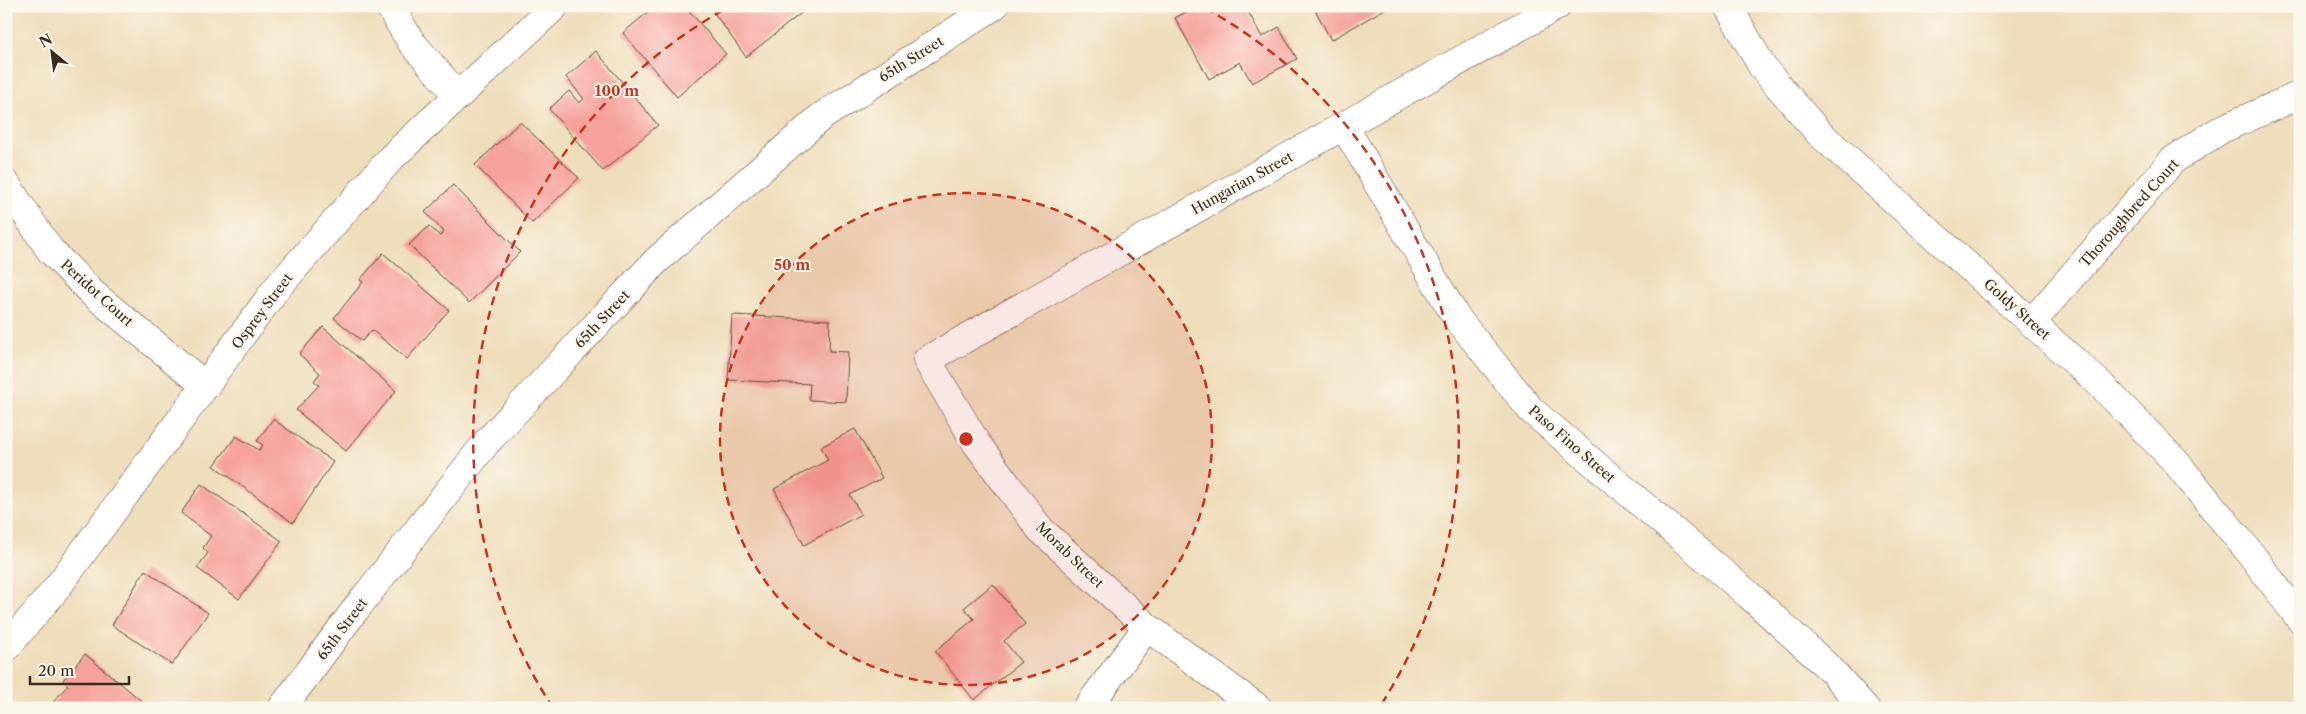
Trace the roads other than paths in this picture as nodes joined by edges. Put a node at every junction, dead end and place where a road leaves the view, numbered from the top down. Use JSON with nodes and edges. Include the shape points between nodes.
{"nodes":[{"id":1,"x":388,"y":6,"type":"edge"},
{"id":2,"x":555,"y":6,"type":"edge"},
{"id":3,"x":994,"y":6,"type":"edge"},
{"id":4,"x":1557,"y":6,"type":"edge"},
{"id":5,"x":1728,"y":6,"type":"edge"},
{"id":6,"x":458,"y":96,"type":"junction"},
{"id":7,"x":2295,"y":97,"type":"dead end"},
{"id":8,"x":1344,"y":126,"type":"junction"},
{"id":9,"x":6,"y":184,"type":"edge"},
{"id":10,"x":2032,"y":322,"type":"junction"},
{"id":11,"x":927,"y":360,"type":"joint"},
{"id":12,"x":206,"y":386,"type":"junction"},
{"id":13,"x":2300,"y":619,"type":"edge"},
{"id":14,"x":1147,"y":627,"type":"junction"},
{"id":15,"x":6,"y":648,"type":"edge"},
{"id":16,"x":282,"y":708,"type":"edge"},
{"id":17,"x":1087,"y":708,"type":"edge"},
{"id":18,"x":1258,"y":708,"type":"edge"},
{"id":19,"x":1865,"y":708,"type":"edge"}],
"edges":[{"from":1,"to":6,"type":"street","via":[[412,43]]},
{"from":2,"to":6,"type":"street","name":"Osprey Street"},
{"from":3,"to":16,"type":"street","name":"65th Street","via":[[821,116],[656,261],[486,443]]},
{"from":4,"to":8,"type":"street","name":"Hungarian Street"},
{"from":5,"to":10,"type":"street","name":"Goldy Street","via":[[1763,68],[1819,134]]},
{"from":6,"to":12,"type":"street","name":"Osprey Street","via":[[392,157],[337,218],[276,289]]},
{"from":7,"to":10,"type":"street","name":"Thoroughbred Court","via":[[2222,129],[2173,160]]},
{"from":8,"to":11,"type":"street","name":"Hungarian Street"},
{"from":8,"to":19,"type":"street","name":"Paso Fino Street","via":[[1456,317],[1531,410],[1749,595],[1830,670]]},
{"from":9,"to":12,"type":"street","name":"Peridot Court","via":[[50,250],[92,293]]},
{"from":10,"to":13,"type":"street","name":"Goldy Street","via":[[2100,384],[2174,460]]},
{"from":11,"to":14,"type":"street","name":"Morab Street","via":[[978,444],[1040,529]]},
{"from":12,"to":15,"type":"street","name":"Osprey Street","via":[[56,589]]},
{"from":14,"to":17,"type":"street"},
{"from":14,"to":18,"type":"street","name":"Morab Street"}]}
